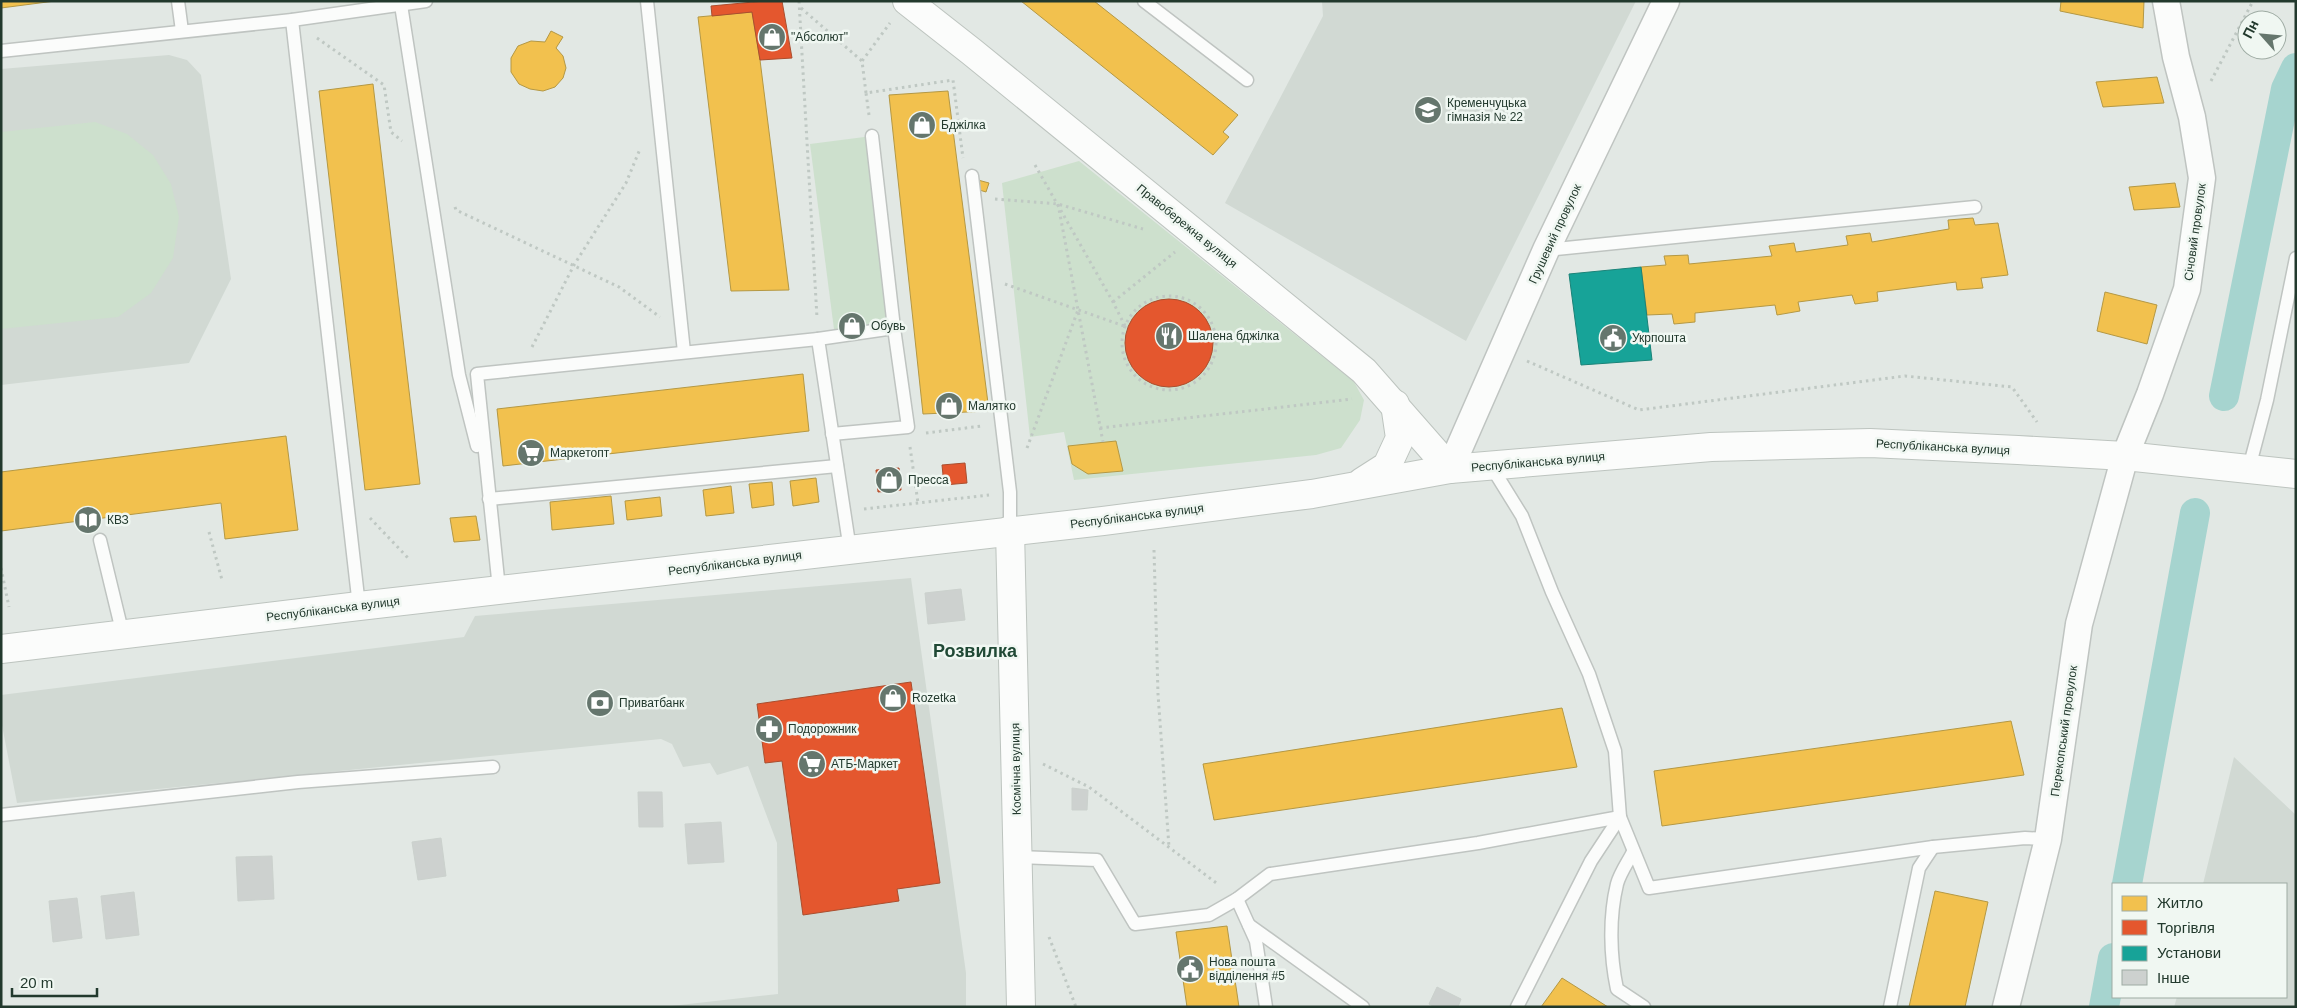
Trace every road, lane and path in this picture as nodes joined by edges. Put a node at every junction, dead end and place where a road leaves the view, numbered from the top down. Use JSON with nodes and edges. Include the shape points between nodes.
{"nodes":[{"id":1,"x":178,"y":1,"type":"edge"},
{"id":2,"x":426,"y":1,"type":"edge"},
{"id":3,"x":647,"y":1,"type":"edge"},
{"id":4,"x":799,"y":1,"type":"edge"},
{"id":5,"x":1144,"y":1,"type":"edge"},
{"id":6,"x":1666,"y":1,"type":"edge"},
{"id":7,"x":2166,"y":1,"type":"edge"},
{"id":8,"x":2253,"y":1,"type":"edge"},
{"id":9,"x":401,"y":5,"type":"junction"},
{"id":10,"x":801,"y":8,"type":"junction"},
{"id":11,"x":900,"y":10,"type":"edge"},
{"id":12,"x":292,"y":20,"type":"junction"},
{"id":13,"x":182,"y":32,"type":"junction"},
{"id":14,"x":1,"y":51,"type":"edge"},
{"id":15,"x":862,"y":61,"type":"junction"},
{"id":16,"x":1247,"y":80,"type":"dead end"},
{"id":17,"x":866,"y":93,"type":"dead end"},
{"id":18,"x":658,"y":107,"type":"junction"},
{"id":19,"x":2192,"y":117,"type":"junction"},
{"id":20,"x":872,"y":136,"type":"dead end"},
{"id":21,"x":426,"y":159,"type":"junction"},
{"id":22,"x":1035,"y":165,"type":"dead end"},
{"id":23,"x":972,"y":176,"type":"dead end"},
{"id":24,"x":974,"y":197,"type":"junction"},
{"id":25,"x":451,"y":202,"type":"dead end"},
{"id":26,"x":1058,"y":204,"type":"junction"},
{"id":27,"x":1975,"y":206,"type":"dead end"},
{"id":28,"x":1150,"y":231,"type":"dead end"},
{"id":29,"x":1179,"y":248,"type":"dead end"},
{"id":30,"x":1546,"y":250,"type":"junction"},
{"id":31,"x":2296,"y":258,"type":"edge"},
{"id":32,"x":574,"y":265,"type":"junction"},
{"id":33,"x":984,"y":276,"type":"junction"},
{"id":34,"x":1114,"y":302,"type":"junction"},
{"id":35,"x":1078,"y":310,"type":"junction"},
{"id":36,"x":1125,"y":326,"type":"junction"},
{"id":37,"x":894,"y":328,"type":"junction"},
{"id":38,"x":682,"y":332,"type":"junction"},
{"id":39,"x":818,"y":339,"type":"junction"},
{"id":40,"x":684,"y":352,"type":"junction"},
{"id":41,"x":1526,"y":361,"type":"dead end"},
{"id":42,"x":521,"y":369,"type":"junction"},
{"id":43,"x":1357,"y":399,"type":"dead end"},
{"id":44,"x":1395,"y":404,"type":"junction"},
{"id":45,"x":1002,"y":423,"type":"junction"},
{"id":46,"x":2038,"y":424,"type":"dead end"},
{"id":47,"x":1100,"y":428,"type":"junction"},
{"id":48,"x":908,"y":431,"type":"junction"},
{"id":49,"x":832,"y":434,"type":"junction"},
{"id":50,"x":1103,"y":442,"type":"dead end"},
{"id":51,"x":2125,"y":456,"type":"junction"},
{"id":52,"x":838,"y":466,"type":"junction"},
{"id":53,"x":1491,"y":466,"type":"junction"},
{"id":54,"x":2249,"y":468,"type":"junction"},
{"id":55,"x":1450,"y":469,"type":"junction"},
{"id":56,"x":2286,"y":472,"type":"edge"},
{"id":57,"x":1356,"y":486,"type":"junction"},
{"id":58,"x":1010,"y":492,"type":"junction"},
{"id":59,"x":346,"y":493,"type":"junction"},
{"id":60,"x":489,"y":494,"type":"junction"},
{"id":61,"x":918,"y":503,"type":"junction"},
{"id":62,"x":844,"y":512,"type":"junction"},
{"id":63,"x":1010,"y":530,"type":"junction"},
{"id":64,"x":210,"y":532,"type":"dead end"},
{"id":65,"x":100,"y":540,"type":"dead end"},
{"id":66,"x":850,"y":550,"type":"junction"},
{"id":67,"x":1154,"y":550,"type":"dead end"},
{"id":68,"x":409,"y":559,"type":"dead end"},
{"id":69,"x":1,"y":568,"type":"edge"},
{"id":70,"x":222,"y":580,"type":"dead end"},
{"id":71,"x":499,"y":589,"type":"junction"},
{"id":72,"x":9,"y":606,"type":"dead end"},
{"id":73,"x":359,"y":606,"type":"junction"},
{"id":74,"x":123,"y":634,"type":"junction"},
{"id":75,"x":1,"y":649,"type":"edge"},
{"id":76,"x":1042,"y":764,"type":"dead end"},
{"id":77,"x":493,"y":767,"type":"dead end"},
{"id":78,"x":1,"y":815,"type":"edge"},
{"id":79,"x":1620,"y":817,"type":"junction"},
{"id":80,"x":2048,"y":839,"type":"junction"},
{"id":81,"x":1169,"y":847,"type":"junction"},
{"id":82,"x":1933,"y":848,"type":"junction"},
{"id":83,"x":1633,"y":852,"type":"junction"},
{"id":84,"x":1018,"y":857,"type":"junction"},
{"id":85,"x":1237,"y":898,"type":"junction"},
{"id":86,"x":1248,"y":925,"type":"junction"},
{"id":87,"x":1021,"y":1007,"type":"edge"},
{"id":88,"x":1266,"y":1007,"type":"edge"},
{"id":89,"x":1363,"y":1007,"type":"edge"},
{"id":90,"x":1517,"y":1007,"type":"edge"},
{"id":91,"x":1644,"y":1007,"type":"edge"},
{"id":92,"x":1890,"y":1007,"type":"edge"},
{"id":93,"x":2006,"y":1007,"type":"edge"}],
"edges":[{"from":1,"to":13,"type":"lane"},
{"from":2,"to":9,"type":"lane"},
{"from":3,"to":18,"type":"lane"},
{"from":4,"to":10,"type":"path"},
{"from":5,"to":16,"type":"lane"},
{"from":6,"to":30,"type":"street","name":"Грушевий провулок"},
{"from":7,"to":19,"type":"street","name":"Січовий провулок"},
{"from":8,"to":19,"type":"path"},
{"from":9,"to":12,"type":"lane"},
{"from":9,"to":21,"type":"lane"},
{"from":10,"to":15,"type":"path"},
{"from":10,"to":39,"type":"path"},
{"from":11,"to":15,"type":"path"},
{"from":11,"to":44,"type":"main road","name":"Правобережна вулиця","via":[[972,52],[1364,371]]},
{"from":12,"to":13,"type":"lane"},
{"from":12,"to":21,"type":"path","via":[[384,85],[391,132]]},
{"from":12,"to":59,"type":"lane"},
{"from":13,"to":14,"type":"lane"},
{"from":15,"to":17,"type":"path"},
{"from":18,"to":32,"type":"path","via":[[626,183]]},
{"from":18,"to":38,"type":"lane"},
{"from":19,"to":51,"type":"street","name":"Січовий провулок","via":[[2202,178],[2187,289]]},
{"from":20,"to":37,"type":"lane"},
{"from":21,"to":60,"type":"lane","via":[[460,375]]},
{"from":22,"to":26,"type":"path"},
{"from":23,"to":24,"type":"lane"},
{"from":24,"to":26,"type":"path"},
{"from":24,"to":33,"type":"lane"},
{"from":25,"to":32,"type":"path","via":[[456,210]]},
{"from":26,"to":28,"type":"path"},
{"from":26,"to":34,"type":"path"},
{"from":26,"to":35,"type":"path"},
{"from":27,"to":30,"type":"lane"},
{"from":29,"to":34,"type":"path"},
{"from":30,"to":55,"type":"street","name":"Грушевий провулок"},
{"from":31,"to":54,"type":"lane","via":[[2267,400]]},
{"from":32,"to":38,"type":"path","via":[[618,287]]},
{"from":32,"to":42,"type":"path"},
{"from":33,"to":35,"type":"path"},
{"from":33,"to":45,"type":"lane"},
{"from":34,"to":36,"type":"path"},
{"from":35,"to":36,"type":"path"},
{"from":35,"to":47,"type":"path"},
{"from":35,"to":58,"type":"path"},
{"from":36,"to":36,"type":"path","via":[[1140,305],[1157,296],[1176,295],[1193,301],[1207,314],[1215,331],[1216,350],[1210,368],[1196,382],[1179,390],[1160,390],[1142,382],[1129,370],[1122,354]]},
{"from":37,"to":39,"type":"lane"},
{"from":37,"to":48,"type":"lane"},
{"from":38,"to":40,"type":"lane"},
{"from":39,"to":40,"type":"lane"},
{"from":39,"to":49,"type":"lane"},
{"from":40,"to":42,"type":"lane"},
{"from":41,"to":46,"type":"path","via":[[1639,410],[1905,376],[2012,386]]},
{"from":42,"to":60,"type":"lane","via":[[476,374]]},
{"from":43,"to":47,"type":"path"},
{"from":44,"to":55,"type":"main road","name":"Правобережна вулиця"},
{"from":44,"to":57,"type":"main road","via":[[1400,438],[1387,466]]},
{"from":45,"to":48,"type":"path"},
{"from":45,"to":58,"type":"lane"},
{"from":47,"to":50,"type":"path"},
{"from":48,"to":49,"type":"lane"},
{"from":48,"to":61,"type":"path"},
{"from":49,"to":52,"type":"lane"},
{"from":51,"to":53,"type":"main road","name":"Республіканська вулиця","via":[[1870,444],[1711,447]]},
{"from":51,"to":54,"type":"main road","name":"Республіканська вулиця"},
{"from":51,"to":80,"type":"street","name":"Перекопський провулок","via":[[2079,624]]},
{"from":52,"to":60,"type":"lane"},
{"from":52,"to":62,"type":"lane"},
{"from":53,"to":55,"type":"main road","name":"Республіканська вулиця"},
{"from":53,"to":79,"type":"lane","via":[[1522,516],[1590,674],[1615,751]]},
{"from":54,"to":56,"type":"main road","name":"Республіканська вулиця"},
{"from":55,"to":57,"type":"main road","name":"Республіканська вулиця"},
{"from":57,"to":63,"type":"main road","name":"Республіканська вулиця"},
{"from":58,"to":61,"type":"path"},
{"from":58,"to":63,"type":"lane"},
{"from":59,"to":68,"type":"path"},
{"from":59,"to":73,"type":"lane"},
{"from":60,"to":71,"type":"lane"},
{"from":61,"to":62,"type":"path"},
{"from":62,"to":66,"type":"lane"},
{"from":63,"to":66,"type":"main road","name":"Республіканська вулиця"},
{"from":63,"to":84,"type":"main road","name":"Космічна вулиця"},
{"from":64,"to":70,"type":"path"},
{"from":65,"to":74,"type":"lane"},
{"from":66,"to":71,"type":"main road","name":"Республіканська вулиця"},
{"from":67,"to":81,"type":"path","via":[[1158,694]]},
{"from":69,"to":72,"type":"path"},
{"from":71,"to":73,"type":"main road","name":"Республіканська вулиця"},
{"from":73,"to":74,"type":"main road","name":"Республіканська вулиця"},
{"from":74,"to":75,"type":"main road","name":"Республіканська вулиця"},
{"from":76,"to":81,"type":"path","via":[[1089,787]]},
{"from":77,"to":78,"type":"lane","via":[[298,782]]},
{"from":79,"to":83,"type":"lane"},
{"from":79,"to":85,"type":"lane","via":[[1478,843],[1270,874]]},
{"from":79,"to":90,"type":"lane","via":[[1591,861]]},
{"from":80,"to":82,"type":"lane","via":[[2024,838]]},
{"from":80,"to":93,"type":"street","name":"Перекопський провулок"},
{"from":81,"to":85,"type":"path"},
{"from":82,"to":83,"type":"lane","via":[[1649,888]]},
{"from":82,"to":92,"type":"lane","via":[[1919,868]]},
{"from":83,"to":91,"type":"lane","via":[[1617,882],[1611,964],[1617,989]]},
{"from":84,"to":85,"type":"lane","via":[[1097,860],[1134,924],[1209,915]]},
{"from":84,"to":87,"type":"main road","name":"Космічна вулиця"},
{"from":85,"to":86,"type":"lane"},
{"from":86,"to":88,"type":"lane","via":[[1256,941]]},
{"from":86,"to":89,"type":"lane"}]}
